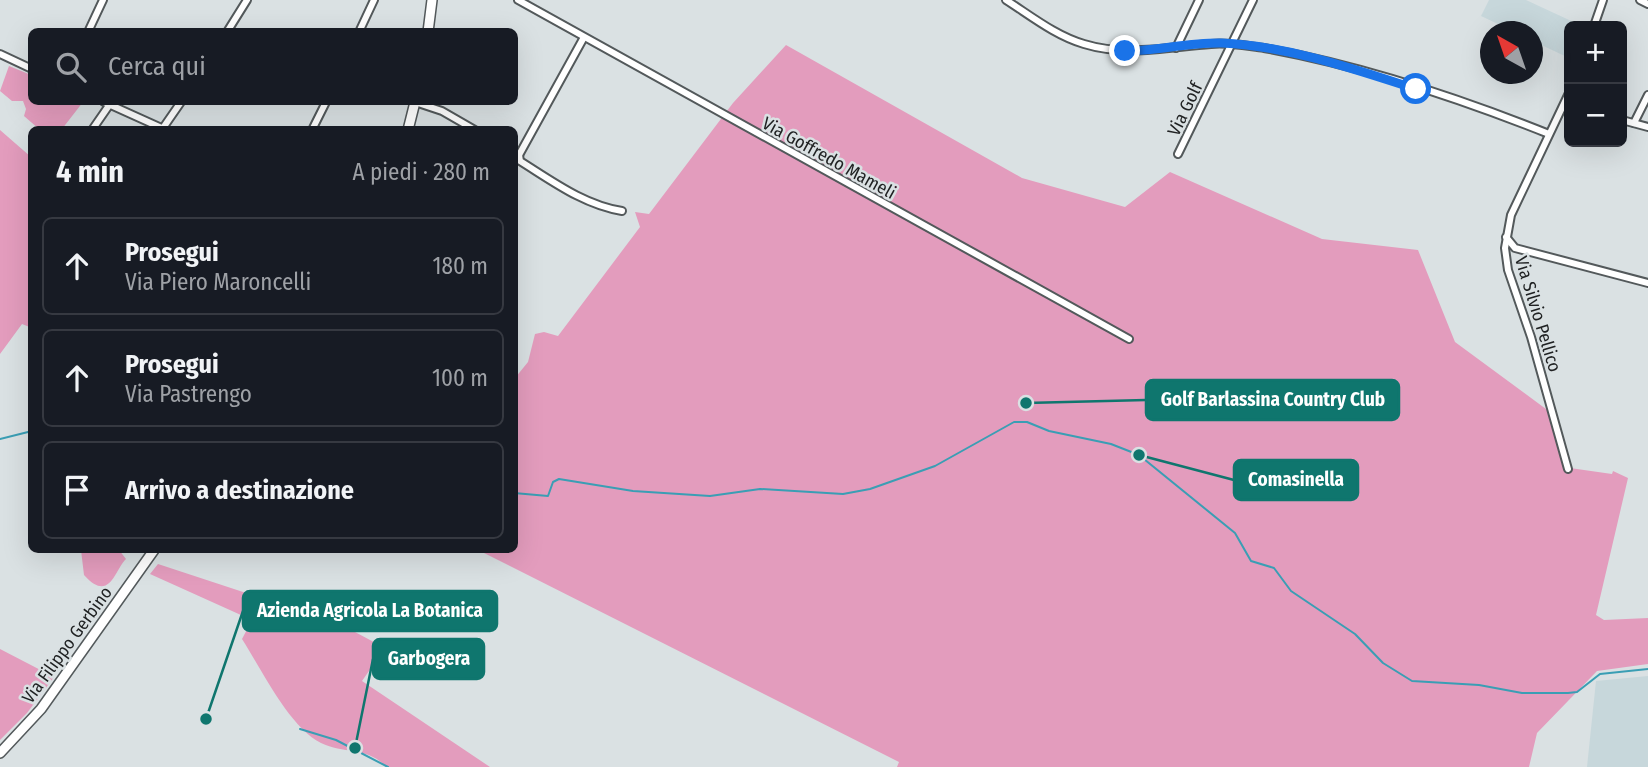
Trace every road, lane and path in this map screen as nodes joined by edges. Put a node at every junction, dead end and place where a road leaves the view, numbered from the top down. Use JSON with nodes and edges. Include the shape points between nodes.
{"nodes":[{"id":1,"x":103,"y":0,"type":"edge"},
{"id":2,"x":247,"y":0,"type":"edge"},
{"id":3,"x":374,"y":0,"type":"edge"},
{"id":4,"x":432,"y":0,"type":"edge"},
{"id":5,"x":518,"y":0,"type":"edge"},
{"id":6,"x":1006,"y":0,"type":"edge"},
{"id":7,"x":1199,"y":0,"type":"edge"},
{"id":8,"x":1253,"y":0,"type":"edge"},
{"id":9,"x":1604,"y":0,"type":"edge"},
{"id":10,"x":1640,"y":0,"type":"edge"},
{"id":11,"x":1648,"y":4,"type":"edge"},
{"id":12,"x":1596,"y":21,"type":"edge"},
{"id":13,"x":90,"y":28,"type":"edge"},
{"id":14,"x":230,"y":28,"type":"edge"},
{"id":15,"x":361,"y":28,"type":"edge"},
{"id":16,"x":428,"y":28,"type":"edge"},
{"id":17,"x":583,"y":39,"type":"junction"},
{"id":18,"x":1232,"y":44,"type":"junction"},
{"id":19,"x":1177,"y":48,"type":"junction"},
{"id":20,"x":0,"y":54,"type":"edge"},
{"id":21,"x":28,"y":66,"type":"edge"},
{"id":22,"x":1648,"y":95,"type":"edge"},
{"id":23,"x":106,"y":105,"type":"edge"},
{"id":24,"x":111,"y":105,"type":"edge"},
{"id":25,"x":179,"y":105,"type":"edge"},
{"id":26,"x":324,"y":105,"type":"edge"},
{"id":27,"x":414,"y":105,"type":"edge"},
{"id":28,"x":424,"y":105,"type":"edge"},
{"id":29,"x":1564,"y":110,"type":"edge"},
{"id":30,"x":1627,"y":121,"type":"edge"},
{"id":31,"x":1634,"y":123,"type":"junction"},
{"id":32,"x":94,"y":126,"type":"edge"},
{"id":33,"x":158,"y":126,"type":"edge"},
{"id":34,"x":167,"y":126,"type":"edge"},
{"id":35,"x":314,"y":126,"type":"edge"},
{"id":36,"x":409,"y":126,"type":"edge"},
{"id":37,"x":468,"y":126,"type":"edge"},
{"id":38,"x":1648,"y":127,"type":"edge"},
{"id":39,"x":1549,"y":134,"type":"junction"},
{"id":40,"x":518,"y":151,"type":"edge"},
{"id":41,"x":1178,"y":154,"type":"dead end"},
{"id":42,"x":518,"y":156,"type":"edge"},
{"id":43,"x":622,"y":211,"type":"dead end"},
{"id":44,"x":1506,"y":236,"type":"junction"},
{"id":45,"x":1648,"y":282,"type":"edge"},
{"id":46,"x":1129,"y":339,"type":"dead end"},
{"id":47,"x":1568,"y":469,"type":"dead end"},
{"id":48,"x":152,"y":553,"type":"edge"},
{"id":49,"x":0,"y":753,"type":"edge"}],
"edges":[{"from":1,"to":13,"type":"street"},
{"from":2,"to":14,"type":"street"},
{"from":3,"to":15,"type":"street"},
{"from":4,"to":16,"type":"street"},
{"from":5,"to":17,"type":"street","name":"Via Goffredo Mameli"},
{"from":6,"to":19,"type":"street","via":[[1084,44],[1125,51]]},
{"from":7,"to":19,"type":"street"},
{"from":8,"to":18,"type":"street","name":"Via Golf"},
{"from":9,"to":12,"type":"street"},
{"from":10,"to":11,"type":"street"},
{"from":17,"to":40,"type":"street"},
{"from":17,"to":46,"type":"street","name":"Via Goffredo Mameli"},
{"from":18,"to":19,"type":"street"},
{"from":18,"to":39,"type":"street","via":[[1326,61],[1490,111]]},
{"from":18,"to":41,"type":"street","name":"Via Golf"},
{"from":20,"to":21,"type":"street"},
{"from":22,"to":31,"type":"street"},
{"from":23,"to":32,"type":"street"},
{"from":24,"to":33,"type":"street"},
{"from":25,"to":34,"type":"street"},
{"from":26,"to":35,"type":"street"},
{"from":27,"to":36,"type":"street"},
{"from":28,"to":37,"type":"street"},
{"from":29,"to":39,"type":"street","name":"Via Silvio Pellico"},
{"from":30,"to":31,"type":"street"},
{"from":31,"to":38,"type":"street"},
{"from":39,"to":44,"type":"street","name":"Via Silvio Pellico","via":[[1511,215]]},
{"from":42,"to":43,"type":"street","via":[[572,193]]},
{"from":44,"to":45,"type":"street","via":[[1515,248]]},
{"from":44,"to":47,"type":"street","name":"Via Silvio Pellico","via":[[1508,270]]},
{"from":48,"to":49,"type":"street","name":"Via Filippo Gerbino","via":[[41,709]]}]}
